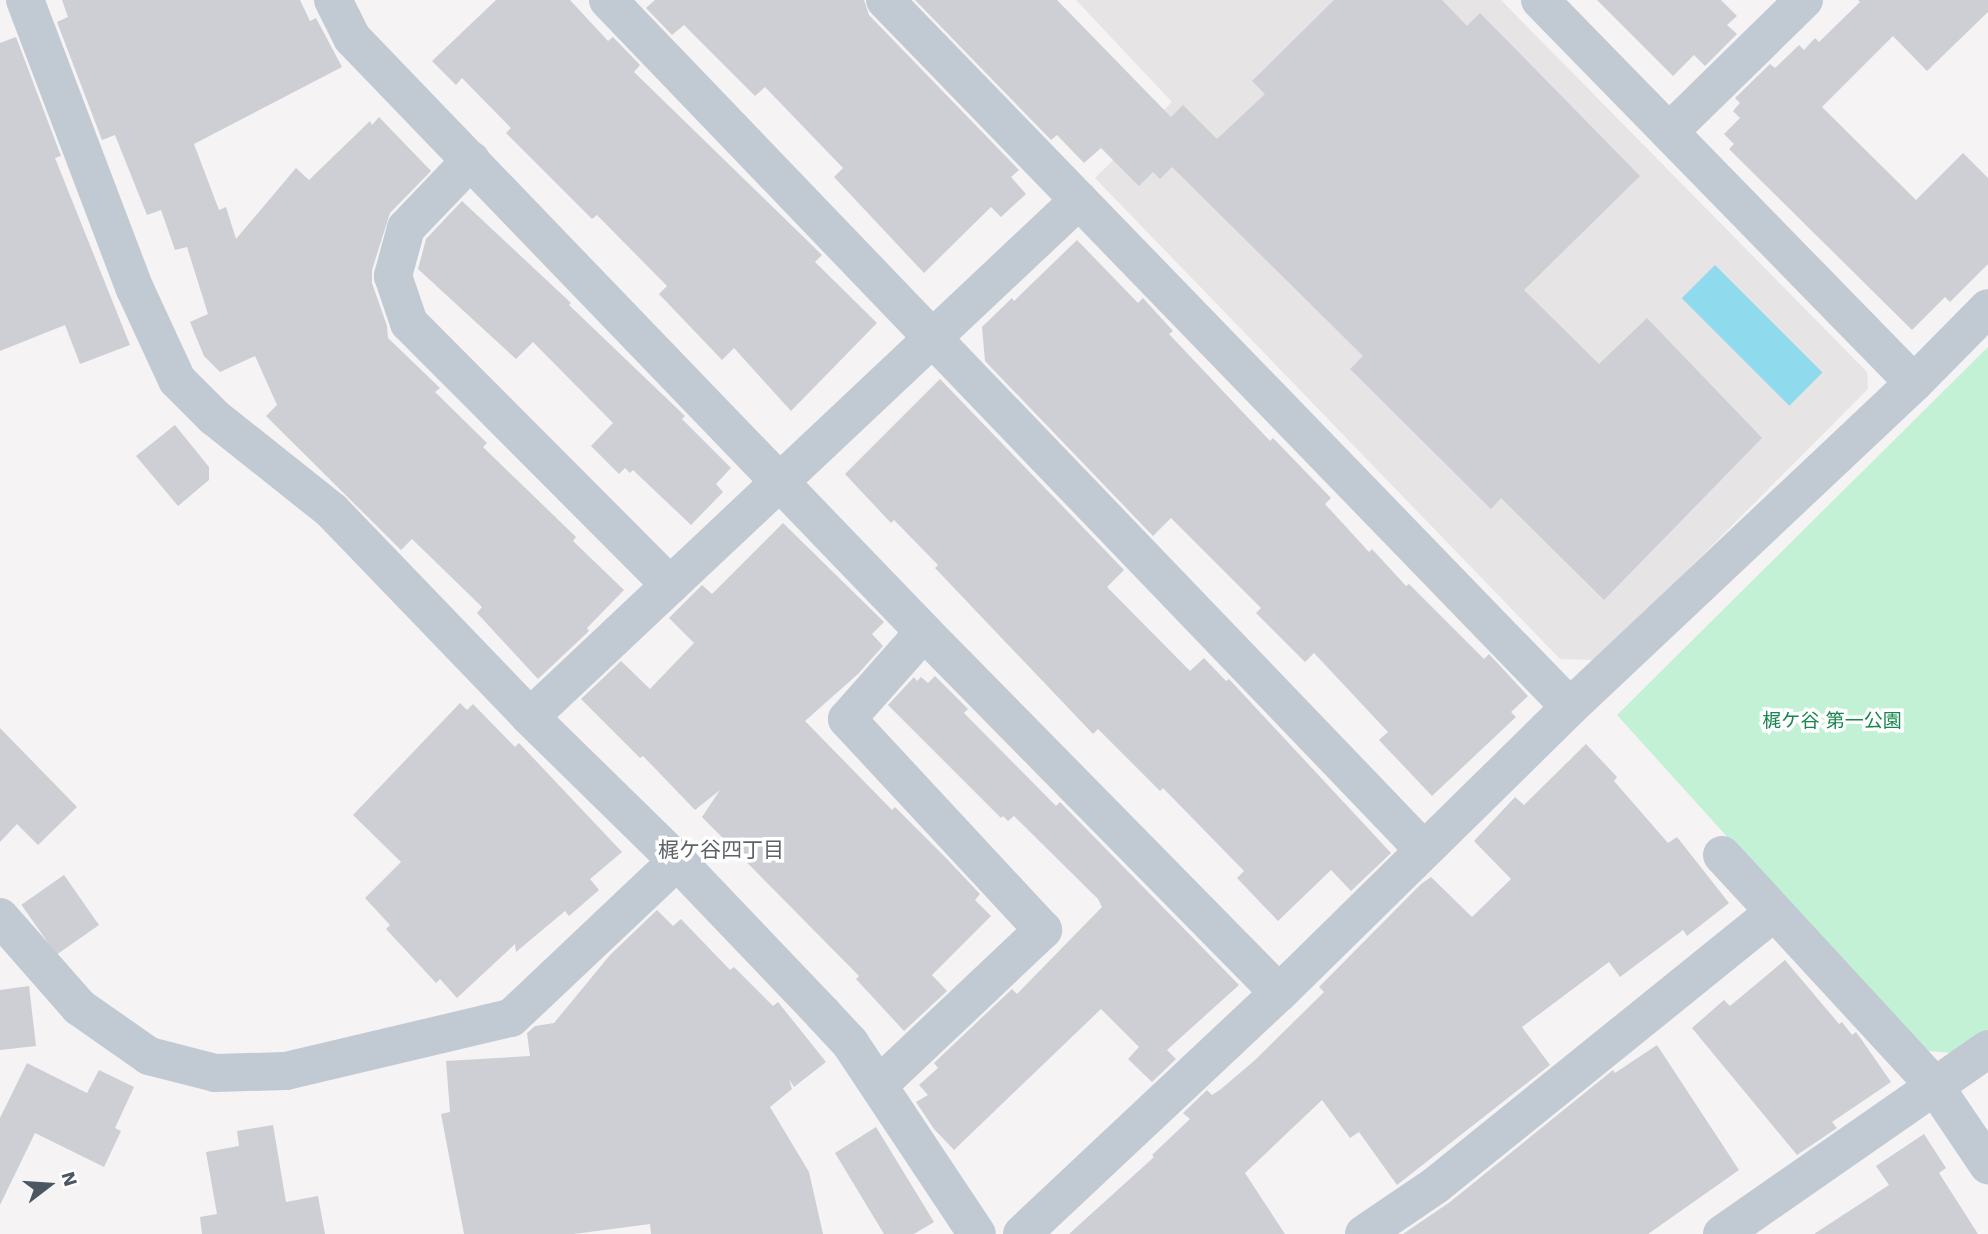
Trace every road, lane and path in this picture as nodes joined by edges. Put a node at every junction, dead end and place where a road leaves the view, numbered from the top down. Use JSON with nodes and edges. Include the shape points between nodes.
{"nodes":[{"id":1,"x":25,"y":0,"type":"edge"},
{"id":2,"x":333,"y":0,"type":"edge"},
{"id":3,"x":608,"y":0,"type":"edge"},
{"id":4,"x":885,"y":0,"type":"edge"},
{"id":5,"x":1540,"y":0,"type":"edge"},
{"id":6,"x":1804,"y":0,"type":"edge"},
{"id":7,"x":1669,"y":132,"type":"junction"},
{"id":8,"x":471,"y":160,"type":"junction"},
{"id":9,"x":1079,"y":200,"type":"junction"},
{"id":10,"x":1988,"y":308,"type":"edge"},
{"id":11,"x":932,"y":339,"type":"junction"},
{"id":12,"x":1914,"y":383,"type":"junction"},
{"id":13,"x":781,"y":480,"type":"junction"},
{"id":14,"x":670,"y":585,"type":"junction"},
{"id":15,"x":925,"y":632,"type":"junction"},
{"id":16,"x":1570,"y":707,"type":"junction"},
{"id":17,"x":530,"y":717,"type":"junction"},
{"id":18,"x":1424,"y":850,"type":"junction"},
{"id":19,"x":1722,"y":855,"type":"dead end"},
{"id":20,"x":677,"y":861,"type":"junction"},
{"id":21,"x":1773,"y":913,"type":"junction"},
{"id":22,"x":0,"y":917,"type":"edge"},
{"id":23,"x":1279,"y":993,"type":"junction"},
{"id":24,"x":1988,"y":1049,"type":"edge"},
{"id":25,"x":879,"y":1085,"type":"junction"},
{"id":26,"x":1934,"y":1085,"type":"junction"},
{"id":27,"x":1988,"y":1165,"type":"edge"},
{"id":28,"x":977,"y":1234,"type":"edge"},
{"id":29,"x":1022,"y":1234,"type":"edge"},
{"id":30,"x":1364,"y":1234,"type":"edge"},
{"id":31,"x":1722,"y":1234,"type":"edge"}],
"edges":[{"from":1,"to":17,"type":"street","via":[[135,289],[177,380],[214,417],[332,511]]},
{"from":2,"to":8,"type":"street","via":[[352,38]]},
{"from":3,"to":11,"type":"street"},
{"from":4,"to":9,"type":"street"},
{"from":5,"to":7,"type":"street"},
{"from":6,"to":7,"type":"street"},
{"from":7,"to":12,"type":"street"},
{"from":8,"to":13,"type":"street"},
{"from":8,"to":14,"type":"street","via":[[406,228],[393,276],[409,323]]},
{"from":9,"to":11,"type":"street"},
{"from":9,"to":16,"type":"street"},
{"from":10,"to":12,"type":"street"},
{"from":11,"to":13,"type":"street"},
{"from":11,"to":18,"type":"street"},
{"from":12,"to":16,"type":"street"},
{"from":13,"to":14,"type":"street"},
{"from":13,"to":15,"type":"street"},
{"from":14,"to":17,"type":"street"},
{"from":15,"to":23,"type":"street"},
{"from":15,"to":25,"type":"street","via":[[847,719],[1043,930]]},
{"from":16,"to":18,"type":"street"},
{"from":17,"to":20,"type":"street"},
{"from":18,"to":23,"type":"street"},
{"from":19,"to":21,"type":"street"},
{"from":20,"to":22,"type":"street","via":[[511,1018],[286,1071],[215,1073],[149,1056],[79,1007]]},
{"from":20,"to":25,"type":"street","via":[[850,1043]]},
{"from":21,"to":26,"type":"street"},
{"from":21,"to":30,"type":"street","via":[[1436,1185]]},
{"from":23,"to":29,"type":"street"},
{"from":24,"to":26,"type":"street"},
{"from":25,"to":28,"type":"street"},
{"from":26,"to":27,"type":"street"},
{"from":26,"to":31,"type":"street"}]}
